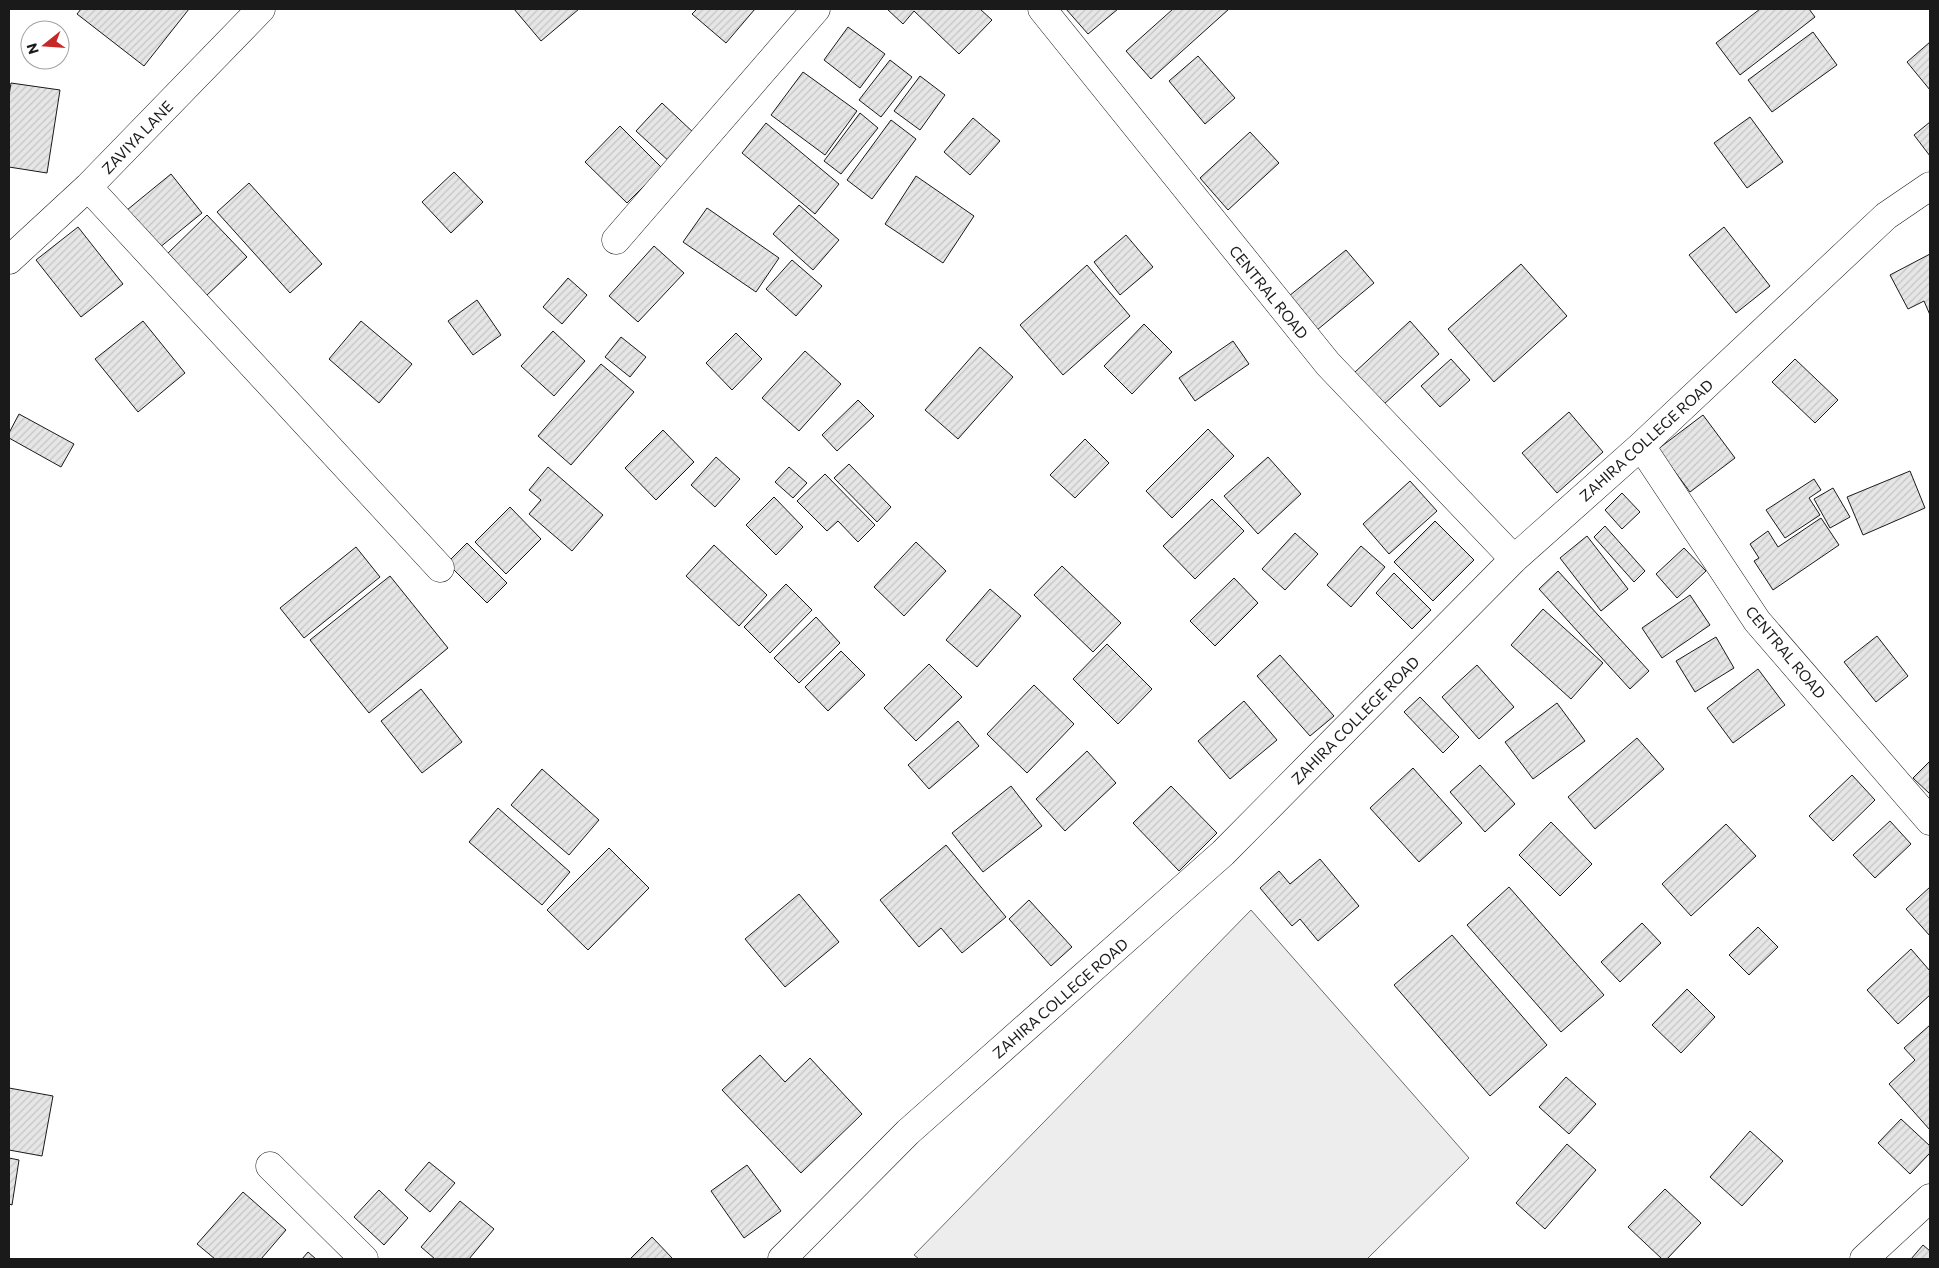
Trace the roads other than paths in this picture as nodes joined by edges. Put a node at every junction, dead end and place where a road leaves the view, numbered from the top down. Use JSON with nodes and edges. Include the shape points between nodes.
{"nodes":[{"id":1,"x":262,"y":9,"type":"edge"},
{"id":2,"x":816,"y":9,"type":"edge"},
{"id":3,"x":1042,"y":9,"type":"edge"},
{"id":4,"x":1930,"y":186,"type":"edge"},
{"id":5,"x":88,"y":187,"type":"junction"},
{"id":6,"x":616,"y":240,"type":"dead end"},
{"id":7,"x":9,"y":260,"type":"edge"},
{"id":8,"x":1641,"y":446,"type":"junction"},
{"id":9,"x":1514,"y":559,"type":"junction"},
{"id":10,"x":440,"y":568,"type":"dead end"},
{"id":11,"x":1930,"y":821,"type":"edge"},
{"id":12,"x":270,"y":1166,"type":"dead end"},
{"id":13,"x":1930,"y":1198,"type":"edge"},
{"id":14,"x":364,"y":1259,"type":"edge"},
{"id":15,"x":782,"y":1259,"type":"edge"},
{"id":16,"x":1864,"y":1259,"type":"edge"}],
"edges":[{"from":1,"to":5,"type":"street","name":"ZAVIYA LANE"},
{"from":2,"to":6,"type":"street"},
{"from":3,"to":9,"type":"street","name":"CENTRAL ROAD","via":[[1328,364]]},
{"from":4,"to":8,"type":"street","name":"ZAHIRA COLLEGE ROAD","via":[[1886,216]]},
{"from":5,"to":7,"type":"street","name":"ZAVIYA LANE"},
{"from":5,"to":10,"type":"street"},
{"from":8,"to":9,"type":"street","name":"ZAHIRA COLLEGE ROAD"},
{"from":8,"to":11,"type":"street","name":"CENTRAL ROAD","via":[[1757,621]]},
{"from":9,"to":15,"type":"street","name":"ZAHIRA COLLEGE ROAD","via":[[1223,853],[908,1132]]},
{"from":12,"to":14,"type":"street"},
{"from":13,"to":16,"type":"street"}]}
